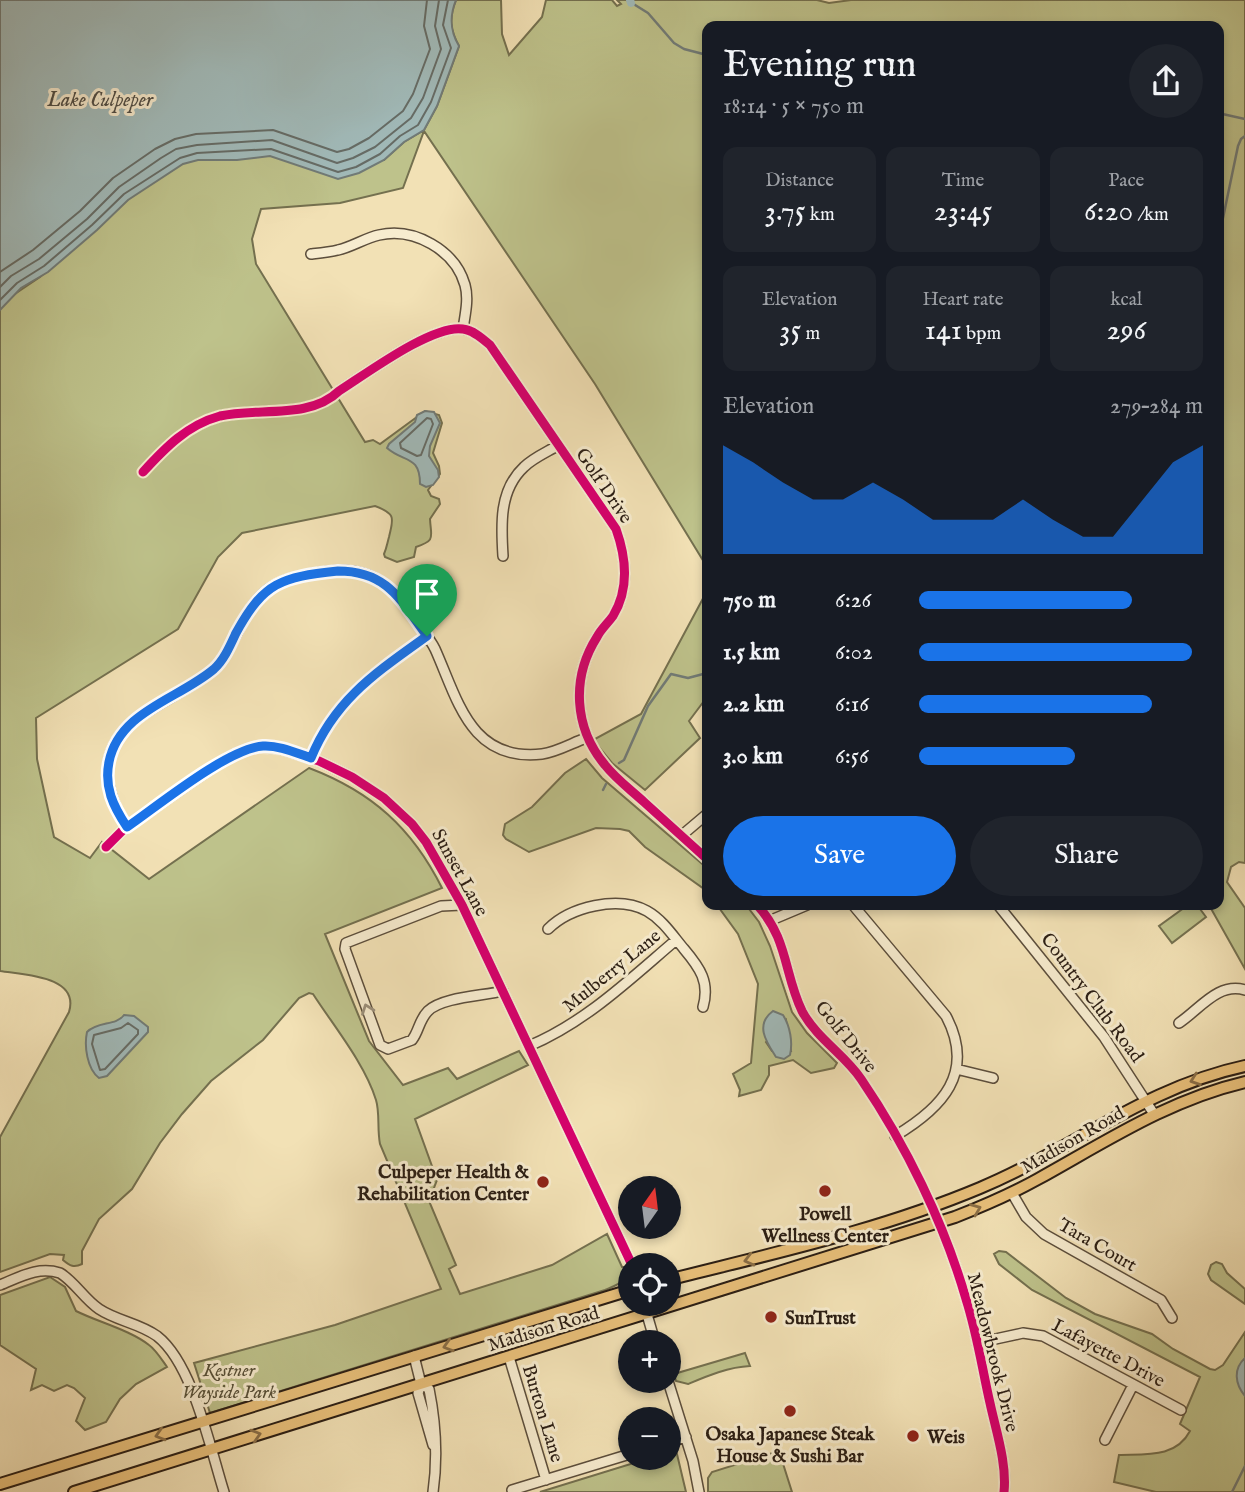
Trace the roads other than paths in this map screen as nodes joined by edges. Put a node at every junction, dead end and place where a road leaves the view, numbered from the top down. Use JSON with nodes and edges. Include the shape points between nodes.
{"nodes":[{"id":1,"x":311,"y":254,"type":"dead end"},
{"id":2,"x":463,"y":329,"type":"junction"},
{"id":3,"x":557,"y":446,"type":"junction"},
{"id":4,"x":143,"y":472,"type":"dead end"},
{"id":5,"x":503,"y":556,"type":"dead end"},
{"id":6,"x":427,"y":636,"type":"junction"},
{"id":7,"x":586,"y":738,"type":"junction"},
{"id":8,"x":311,"y":758,"type":"junction"},
{"id":9,"x":702,"y":818,"type":"edge"},
{"id":10,"x":127,"y":827,"type":"junction"},
{"id":11,"x":681,"y":836,"type":"junction"},
{"id":12,"x":106,"y":847,"type":"dead end"},
{"id":13,"x":702,"y":855,"type":"edge"},
{"id":14,"x":462,"y":905,"type":"junction"},
{"id":15,"x":761,"y":910,"type":"edge"},
{"id":16,"x":795,"y":910,"type":"edge"},
{"id":17,"x":857,"y":910,"type":"edge"},
{"id":18,"x":1002,"y":910,"type":"edge"},
{"id":19,"x":769,"y":921,"type":"junction"},
{"id":20,"x":548,"y":929,"type":"dead end"},
{"id":21,"x":676,"y":940,"type":"junction"},
{"id":22,"x":1245,"y":990,"type":"edge"},
{"id":23,"x":503,"y":991,"type":"junction"},
{"id":24,"x":703,"y":1007,"type":"dead end"},
{"id":25,"x":1179,"y":1023,"type":"dead end"},
{"id":26,"x":529,"y":1046,"type":"junction"},
{"id":27,"x":1245,"y":1066,"type":"edge"},
{"id":28,"x":956,"y":1069,"type":"junction"},
{"id":29,"x":993,"y":1078,"type":"dead end"},
{"id":30,"x":1245,"y":1082,"type":"edge"},
{"id":31,"x":1146,"y":1100,"type":"junction"},
{"id":32,"x":1154,"y":1114,"type":"junction"},
{"id":33,"x":895,"y":1136,"type":"junction"},
{"id":34,"x":1012,"y":1193,"type":"junction"},
{"id":35,"x":932,"y":1208,"type":"junction"},
{"id":36,"x":939,"y":1223,"type":"junction"},
{"id":37,"x":626,"y":1253,"type":"edge"},
{"id":38,"x":681,"y":1277,"type":"edge"},
{"id":39,"x":0,"y":1285,"type":"edge"},
{"id":40,"x":618,"y":1294,"type":"edge"},
{"id":41,"x":681,"y":1298,"type":"edge"},
{"id":42,"x":625,"y":1316,"type":"edge"},
{"id":43,"x":1172,"y":1318,"type":"dead end"},
{"id":44,"x":977,"y":1343,"type":"junction"},
{"id":45,"x":414,"y":1356,"type":"junction"},
{"id":46,"x":509,"y":1357,"type":"junction"},
{"id":47,"x":421,"y":1384,"type":"junction"},
{"id":48,"x":1133,"y":1385,"type":"junction"},
{"id":49,"x":672,"y":1393,"type":"edge"},
{"id":50,"x":1181,"y":1410,"type":"dead end"},
{"id":51,"x":201,"y":1422,"type":"junction"},
{"id":52,"x":686,"y":1437,"type":"junction"},
{"id":53,"x":681,"y":1438,"type":"edge"},
{"id":54,"x":1105,"y":1440,"type":"dead end"},
{"id":55,"x":210,"y":1449,"type":"junction"},
{"id":56,"x":618,"y":1458,"type":"edge"},
{"id":57,"x":546,"y":1480,"type":"junction"},
{"id":58,"x":0,"y":1484,"type":"edge"},
{"id":59,"x":512,"y":1490,"type":"edge"},
{"id":60,"x":74,"y":1492,"type":"edge"},
{"id":61,"x":224,"y":1492,"type":"edge"},
{"id":62,"x":433,"y":1492,"type":"edge"},
{"id":63,"x":699,"y":1492,"type":"edge"},
{"id":64,"x":1004,"y":1492,"type":"edge"}],
"edges":[{"from":1,"to":2,"type":"street","via":[[339,250],[380,234],[407,235],[432,243],[453,262],[465,286]]},
{"from":2,"to":3,"type":"street","name":"Golf Drive","via":[[491,345]]},
{"from":2,"to":4,"type":"street","via":[[425,337],[315,406],[237,413],[199,424],[167,445]]},
{"from":3,"to":5,"type":"street","via":[[525,466],[511,483],[502,509]]},
{"from":3,"to":7,"type":"street","name":"Golf Drive","via":[[615,529],[624,553],[621,598],[596,637],[581,676],[578,706]]},
{"from":6,"to":7,"type":"street","via":[[462,712],[492,745],[517,754],[539,754]]},
{"from":6,"to":8,"type":"street","via":[[355,691],[331,719]]},
{"from":6,"to":10,"type":"street","via":[[397,593],[369,576],[324,572],[270,588],[250,608],[217,666],[136,719],[118,738],[108,763],[108,784],[112,803]]},
{"from":7,"to":11,"type":"street","name":"Golf Drive","via":[[605,766]]},
{"from":8,"to":10,"type":"street","name":"Sunset Lane","via":[[269,746],[242,751]]},
{"from":8,"to":14,"type":"street","name":"Sunset Lane","via":[[363,783],[412,824],[432,849]]},
{"from":9,"to":11,"type":"street"},
{"from":10,"to":12,"type":"street","name":"Sunset Lane"},
{"from":11,"to":13,"type":"street","name":"Golf Drive"},
{"from":14,"to":23,"type":"street","name":"Sunset Lane"},
{"from":23,"to":14,"type":"street","one_way":true,"via":[[436,1005],[408,1042],[388,1049],[380,1045],[346,943],[441,906]]},
{"from":15,"to":19,"type":"street","name":"Golf Drive"},
{"from":16,"to":19,"type":"street"},
{"from":17,"to":28,"type":"street","via":[[946,1016],[953,1031]]},
{"from":18,"to":31,"type":"street","name":"Country Club Road","via":[[1104,1037]]},
{"from":19,"to":33,"type":"street","name":"Golf Drive","via":[[811,1026],[861,1078]]},
{"from":20,"to":21,"type":"street","via":[[577,911],[623,904],[649,912]]},
{"from":21,"to":24,"type":"street","via":[[701,969],[706,988]]},
{"from":21,"to":26,"type":"street","name":"Mulberry Lane","via":[[588,1014]]},
{"from":22,"to":25,"type":"street","via":[[1224,990]]},
{"from":23,"to":26,"type":"street","name":"Sunset Lane"},
{"from":26,"to":37,"type":"street","name":"Sunset Lane"},
{"from":27,"to":31,"type":"main road","name":"Madison Road","one_way":true,"via":[[1198,1078]]},
{"from":28,"to":29,"type":"street"},
{"from":28,"to":33,"type":"street","via":[[942,1101]]},
{"from":30,"to":32,"type":"main road","name":"Madison Road"},
{"from":31,"to":32,"type":"street","name":"Country Club Road"},
{"from":31,"to":35,"type":"main road","name":"Madison Road","via":[[1005,1177]]},
{"from":32,"to":34,"type":"main road","name":"Madison Road"},
{"from":33,"to":35,"type":"street","name":"Golf Drive"},
{"from":36,"to":34,"type":"main road","name":"Madison Road","one_way":true},
{"from":34,"to":43,"type":"street","name":"Tara Court","via":[[1044,1234],[1161,1300]]},
{"from":35,"to":36,"type":"street","name":"Golf Drive"},
{"from":35,"to":38,"type":"main road","name":"Madison Road","one_way":true},
{"from":36,"to":41,"type":"main road","name":"Madison Road"},
{"from":36,"to":44,"type":"street","name":"Meadowbrook Drive","via":[[967,1299]]},
{"from":39,"to":51,"type":"street","via":[[52,1270],[68,1278],[100,1309],[148,1330],[169,1347],[183,1367]]},
{"from":40,"to":45,"type":"main road","name":"Madison Road","one_way":true},
{"from":42,"to":46,"type":"main road","name":"Madison Road"},
{"from":44,"to":48,"type":"street","name":"Lafayette Drive","via":[[1023,1333],[1043,1336]]},
{"from":44,"to":64,"type":"street","name":"Meadowbrook Drive"},
{"from":45,"to":47,"type":"street"},
{"from":45,"to":51,"type":"main road","name":"Madison Road"},
{"from":46,"to":47,"type":"main road","name":"Madison Road"},
{"from":46,"to":57,"type":"street","name":"Burton Lane"},
{"from":55,"to":47,"type":"main road","name":"Madison Road","one_way":true},
{"from":47,"to":62,"type":"street","via":[[418,1393],[436,1454]]},
{"from":48,"to":50,"type":"street","name":"Lafayette Drive"},
{"from":48,"to":54,"type":"street"},
{"from":49,"to":52,"type":"street"},
{"from":51,"to":55,"type":"street"},
{"from":51,"to":58,"type":"main road","name":"Madison Road","one_way":true},
{"from":52,"to":53,"type":"street"},
{"from":52,"to":63,"type":"street"},
{"from":55,"to":60,"type":"main road","name":"Madison Road"},
{"from":55,"to":61,"type":"street"},
{"from":56,"to":57,"type":"street"},
{"from":57,"to":59,"type":"street"}]}
